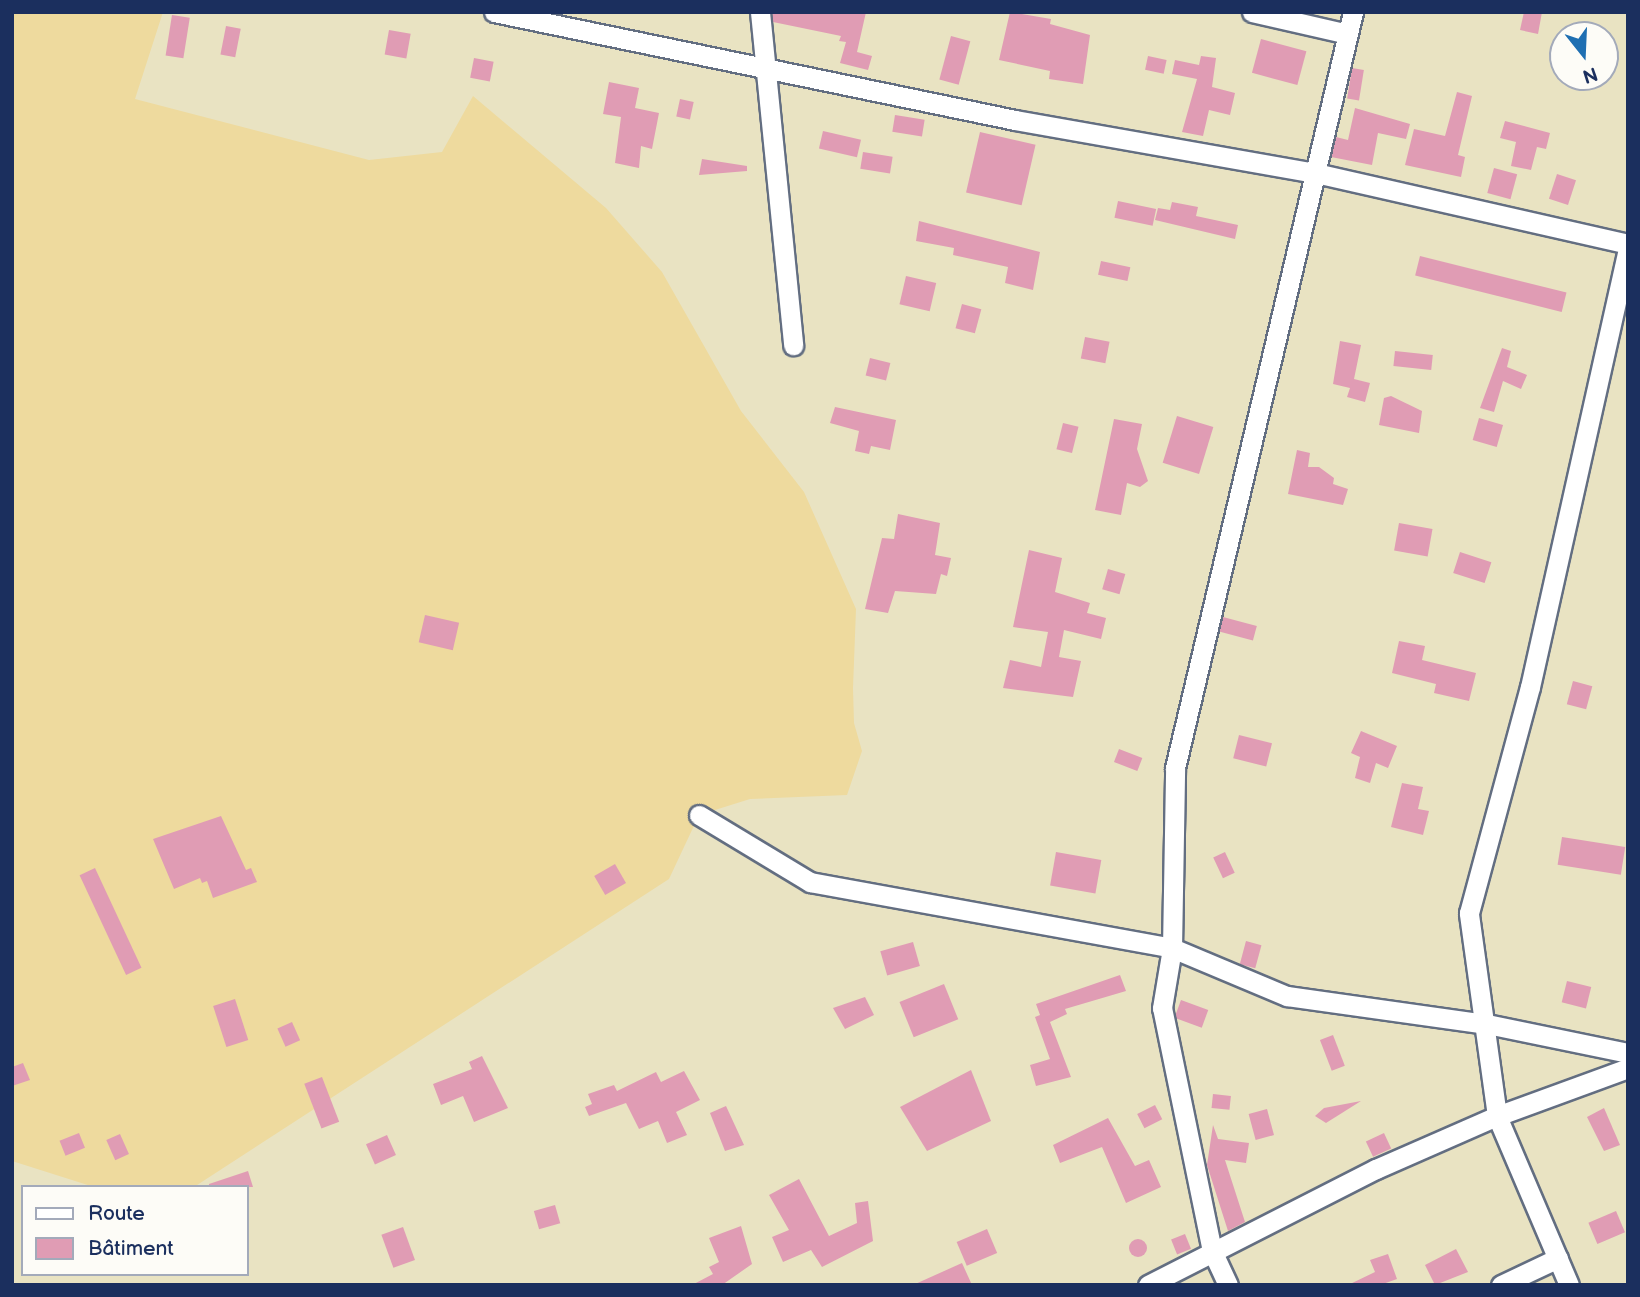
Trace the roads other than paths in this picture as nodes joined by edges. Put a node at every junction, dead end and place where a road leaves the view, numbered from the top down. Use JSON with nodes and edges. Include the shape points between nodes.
{"nodes":[{"id":1,"x":494,"y":12,"type":"edge"},
{"id":2,"x":760,"y":12,"type":"edge"},
{"id":3,"x":1251,"y":12,"type":"edge"},
{"id":4,"x":1353,"y":12,"type":"edge"},
{"id":5,"x":1348,"y":34,"type":"junction"},
{"id":6,"x":762,"y":66,"type":"junction"},
{"id":7,"x":1316,"y":173,"type":"junction"},
{"id":8,"x":1628,"y":244,"type":"edge"},
{"id":9,"x":1628,"y":250,"type":"edge"},
{"id":10,"x":793,"y":345,"type":"dead end"},
{"id":11,"x":699,"y":815,"type":"dead end"},
{"id":12,"x":1172,"y":948,"type":"junction"},
{"id":13,"x":1487,"y":1024,"type":"junction"},
{"id":14,"x":1628,"y":1054,"type":"edge"},
{"id":15,"x":1628,"y":1069,"type":"edge"},
{"id":16,"x":1497,"y":1116,"type":"junction"},
{"id":17,"x":1212,"y":1251,"type":"junction"},
{"id":18,"x":1558,"y":1258,"type":"junction"},
{"id":19,"x":1148,"y":1285,"type":"edge"},
{"id":20,"x":1228,"y":1285,"type":"edge"},
{"id":21,"x":1501,"y":1285,"type":"edge"},
{"id":22,"x":1569,"y":1285,"type":"edge"}],
"edges":[{"from":1,"to":6,"type":"street"},
{"from":2,"to":6,"type":"street"},
{"from":3,"to":5,"type":"street"},
{"from":4,"to":5,"type":"street"},
{"from":5,"to":7,"type":"street"},
{"from":6,"to":7,"type":"street","via":[[1015,120]]},
{"from":6,"to":10,"type":"street"},
{"from":7,"to":8,"type":"street"},
{"from":7,"to":12,"type":"street","via":[[1175,768]]},
{"from":9,"to":13,"type":"street","via":[[1530,687],[1469,913]]},
{"from":11,"to":12,"type":"street","via":[[810,882]]},
{"from":12,"to":13,"type":"street","via":[[1287,996]]},
{"from":12,"to":17,"type":"street","via":[[1161,1008]]},
{"from":13,"to":14,"type":"street"},
{"from":13,"to":16,"type":"street"},
{"from":15,"to":16,"type":"street"},
{"from":16,"to":17,"type":"street","via":[[1376,1169]]},
{"from":16,"to":18,"type":"street"},
{"from":17,"to":19,"type":"street"},
{"from":17,"to":20,"type":"street"},
{"from":18,"to":21,"type":"street"},
{"from":18,"to":22,"type":"street"}]}
